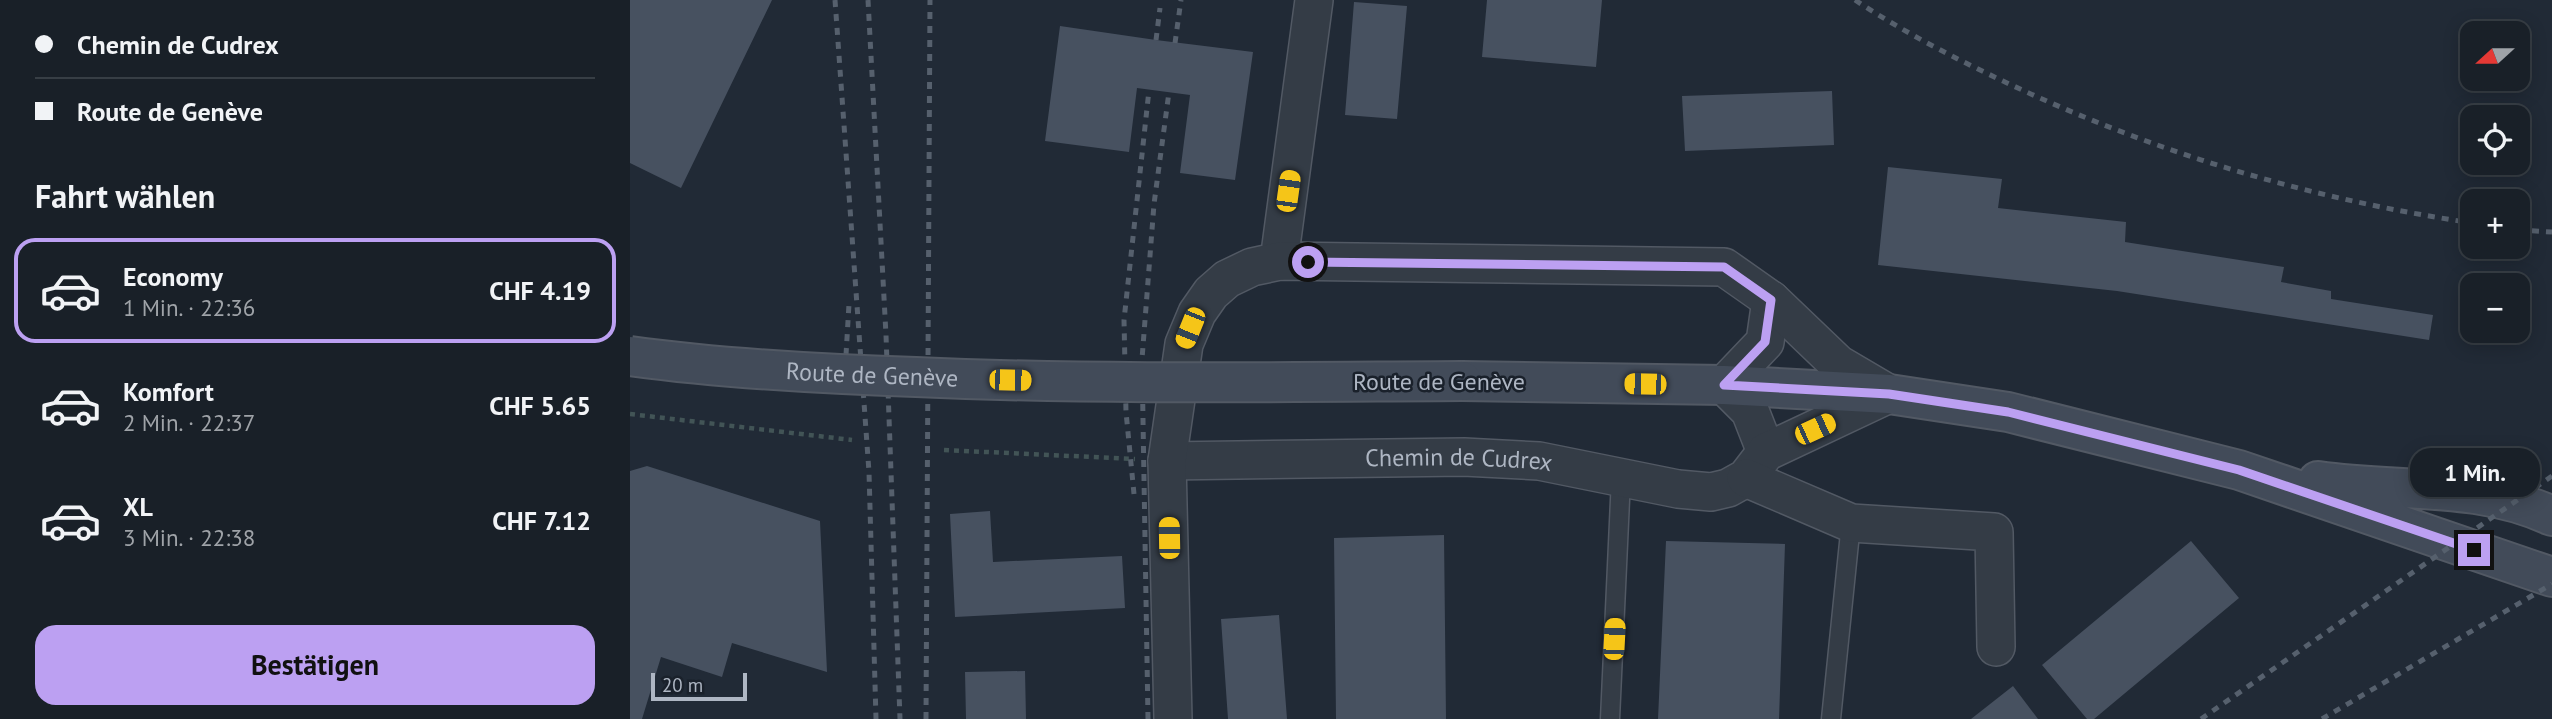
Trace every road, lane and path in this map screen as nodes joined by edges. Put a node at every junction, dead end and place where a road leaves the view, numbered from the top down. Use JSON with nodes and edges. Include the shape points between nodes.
{"nodes":[{"id":1,"x":1314,"y":0,"type":"edge"},
{"id":2,"x":1280,"y":261,"type":"junction"},
{"id":3,"x":1771,"y":300,"type":"junction"},
{"id":4,"x":630,"y":356,"type":"edge"},
{"id":5,"x":1724,"y":385,"type":"junction"},
{"id":6,"x":1889,"y":394,"type":"junction"},
{"id":7,"x":630,"y":414,"type":"edge"},
{"id":8,"x":852,"y":440,"type":"dead end"},
{"id":9,"x":944,"y":450,"type":"dead end"},
{"id":10,"x":1167,"y":461,"type":"junction"},
{"id":11,"x":1756,"y":465,"type":"junction"},
{"id":12,"x":2239,"y":470,"type":"junction"},
{"id":13,"x":1621,"y":478,"type":"junction"},
{"id":14,"x":2552,"y":516,"type":"edge"},
{"id":15,"x":1851,"y":523,"type":"junction"},
{"id":16,"x":2552,"y":577,"type":"edge"},
{"id":17,"x":1996,"y":647,"type":"dead end"},
{"id":18,"x":1173,"y":719,"type":"edge"},
{"id":19,"x":1610,"y":719,"type":"edge"},
{"id":20,"x":1831,"y":719,"type":"edge"}],
"edges":[{"from":1,"to":2,"type":"street"},
{"from":2,"to":3,"type":"street","via":[[1724,267]]},
{"from":2,"to":10,"type":"street","via":[[1227,279],[1197,313],[1184,344]]},
{"from":3,"to":5,"type":"street","via":[[1765,342]]},
{"from":3,"to":6,"type":"street","via":[[1838,364]]},
{"from":4,"to":5,"type":"main road","name":"Route de Genève","bridge":true,"via":[[821,374],[984,380]]},
{"from":5,"to":6,"type":"main road","name":"Route de Genève"},
{"from":5,"to":11,"type":"street","via":[[1750,411]]},
{"from":6,"to":11,"type":"street","name":"Chemin de Cudrex"},
{"from":6,"to":12,"type":"main road","name":"Route de Genève","via":[[2008,412]]},
{"from":7,"to":8,"type":"path"},
{"from":9,"to":10,"type":"path"},
{"from":10,"to":13,"type":"street","name":"Chemin de Cudrex","via":[[1464,457],[1539,461]]},
{"from":10,"to":18,"type":"street"},
{"from":11,"to":13,"type":"street","name":"Chemin de Cudrex","via":[[1728,488],[1711,492]]},
{"from":11,"to":15,"type":"street"},
{"from":12,"to":14,"type":"main road","name":"Route de Genève","via":[[2339,485],[2489,494]]},
{"from":12,"to":16,"type":"main road","name":"Route de Genève"},
{"from":13,"to":19,"type":"lane"},
{"from":15,"to":17,"type":"street","via":[[1994,532]]},
{"from":15,"to":20,"type":"lane"}]}
